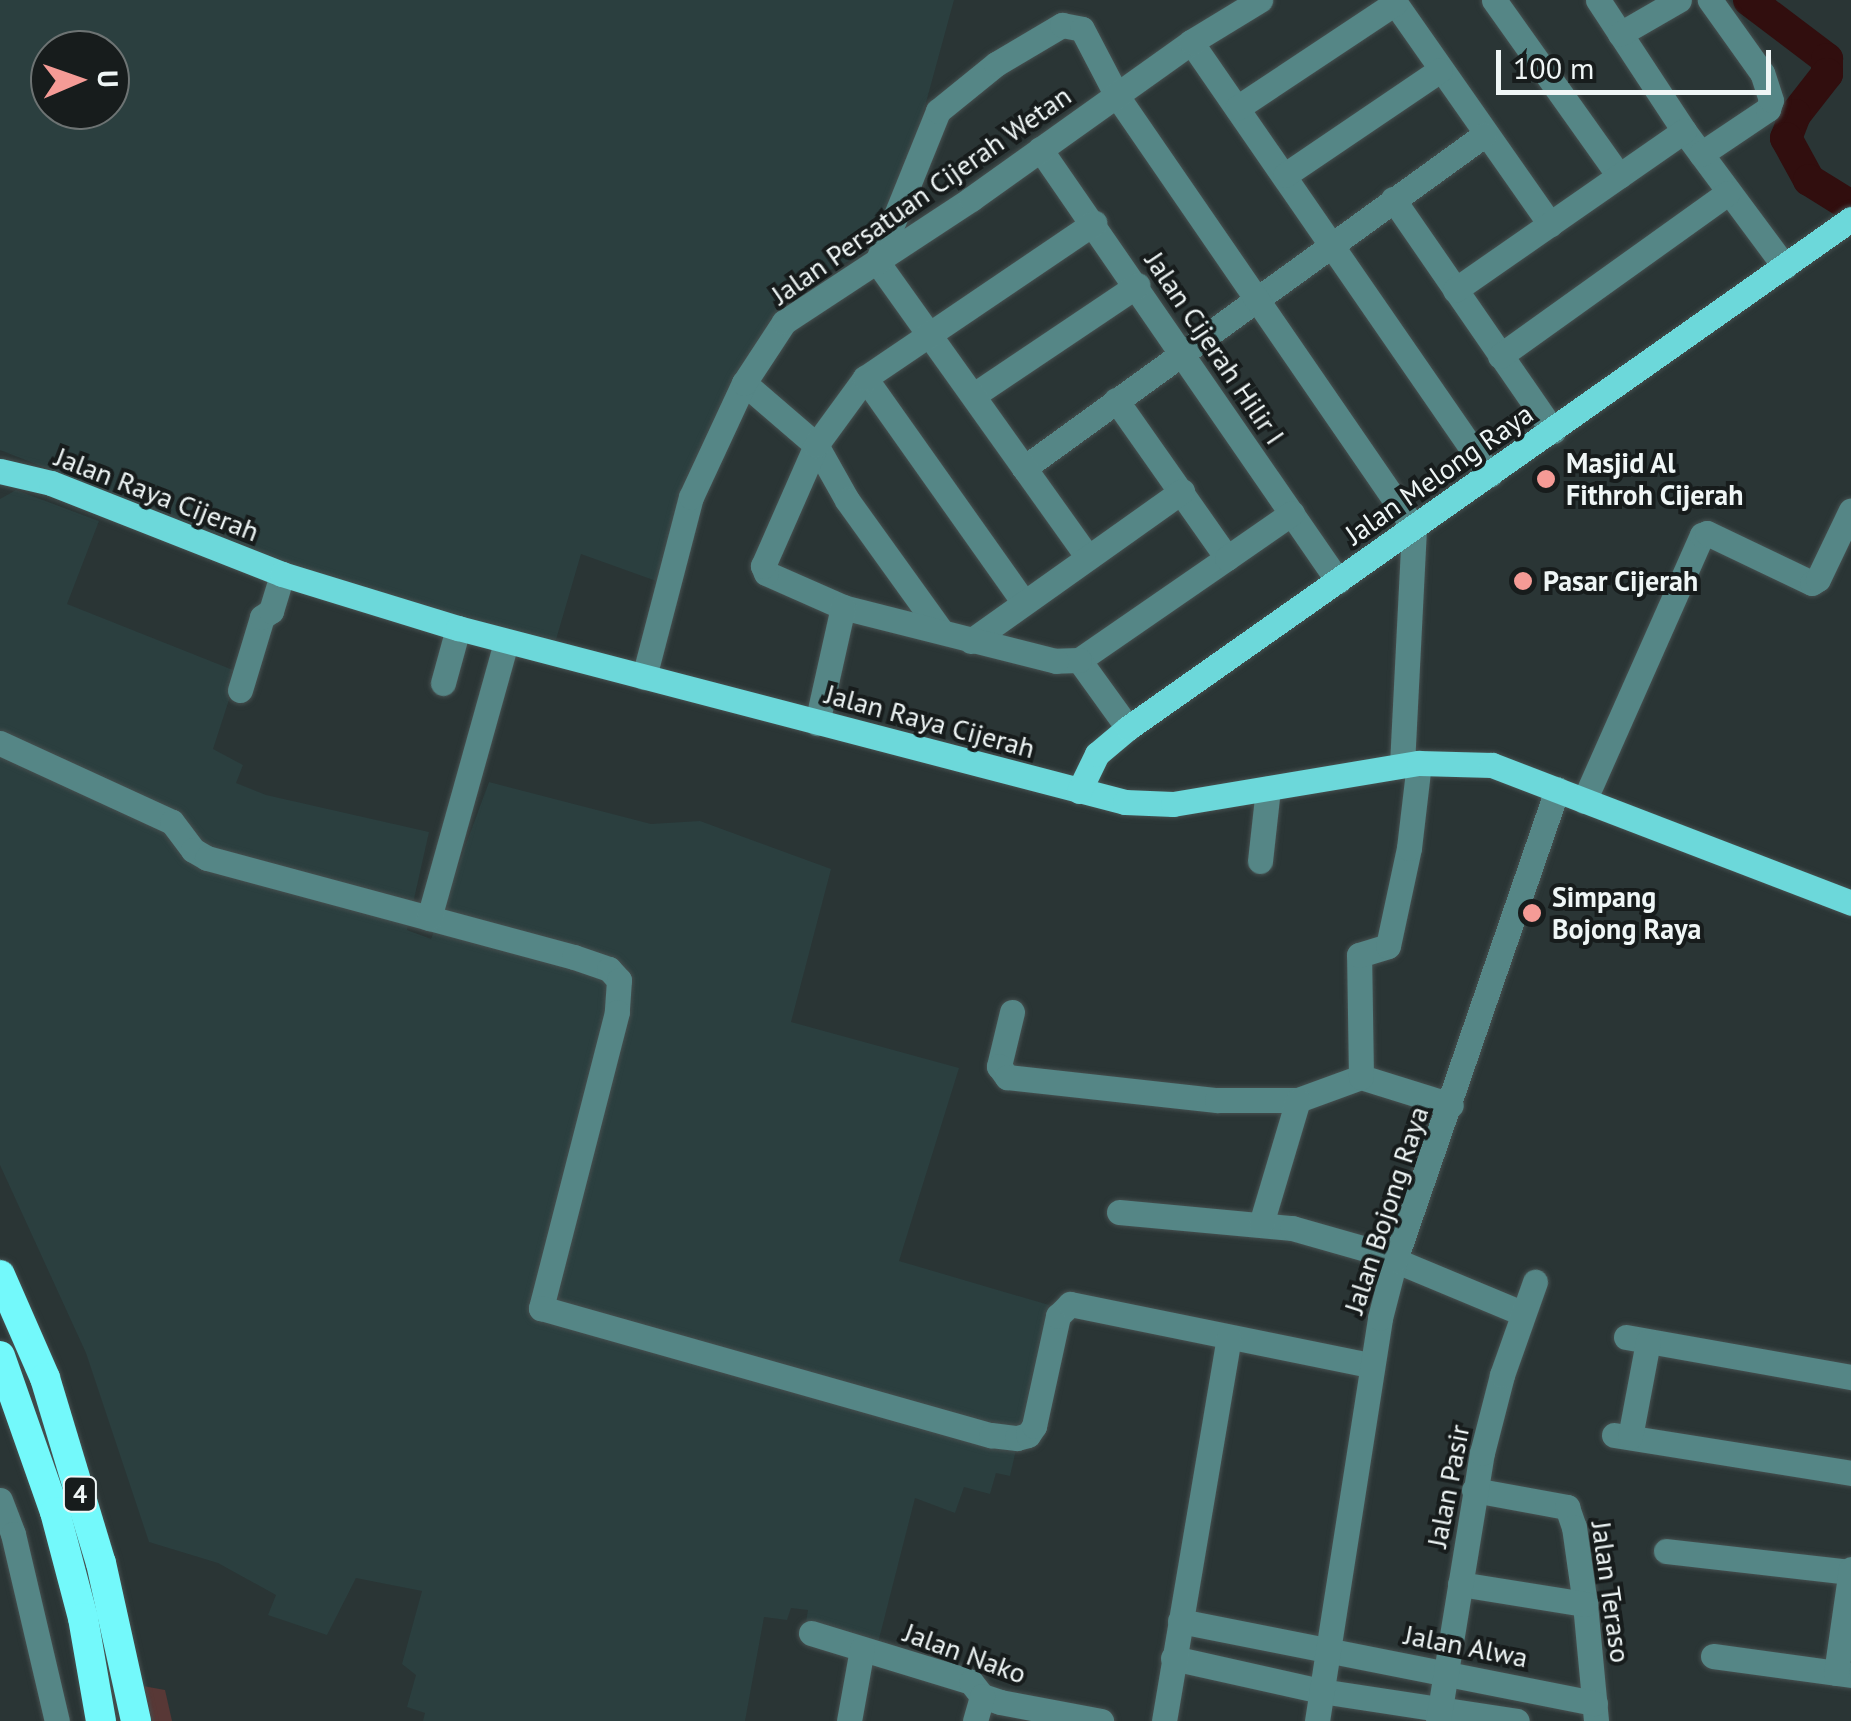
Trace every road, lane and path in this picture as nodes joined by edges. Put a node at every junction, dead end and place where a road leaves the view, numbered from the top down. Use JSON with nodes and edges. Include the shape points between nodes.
{"nodes":[{"id":1,"x":1260,"y":0,"type":"edge"},
{"id":2,"x":1494,"y":0,"type":"edge"},
{"id":3,"x":1598,"y":0,"type":"edge"},
{"id":4,"x":1680,"y":0,"type":"edge"},
{"id":5,"x":1710,"y":0,"type":"edge"},
{"id":6,"x":1394,"y":1,"type":"edge"},
{"id":7,"x":1620,"y":34,"type":"junction"},
{"id":8,"x":1192,"y":42,"type":"junction"},
{"id":9,"x":1440,"y":70,"type":"junction"},
{"id":10,"x":1117,"y":96,"type":"junction"},
{"id":11,"x":1238,"y":108,"type":"junction"},
{"id":12,"x":1684,"y":131,"type":"junction"},
{"id":13,"x":1484,"y":135,"type":"junction"},
{"id":14,"x":1040,"y":149,"type":"junction"},
{"id":15,"x":1701,"y":154,"type":"junction"},
{"id":16,"x":1284,"y":175,"type":"junction"},
{"id":17,"x":1619,"y":176,"type":"junction"},
{"id":18,"x":1728,"y":193,"type":"junction"},
{"id":19,"x":1393,"y":199,"type":"junction"},
{"id":20,"x":1851,"y":219,"type":"edge"},
{"id":21,"x":1094,"y":223,"type":"junction"},
{"id":22,"x":1550,"y":224,"type":"junction"},
{"id":23,"x":1332,"y":244,"type":"junction"},
{"id":24,"x":877,"y":262,"type":"junction"},
{"id":25,"x":1785,"y":267,"type":"junction"},
{"id":26,"x":1138,"y":285,"type":"junction"},
{"id":27,"x":1455,"y":290,"type":"junction"},
{"id":28,"x":1256,"y":296,"type":"junction"},
{"id":29,"x":928,"y":335,"type":"junction"},
{"id":30,"x":1180,"y":354,"type":"junction"},
{"id":31,"x":1500,"y":356,"type":"junction"},
{"id":32,"x":866,"y":378,"type":"junction"},
{"id":33,"x":744,"y":383,"type":"junction"},
{"id":34,"x":974,"y":395,"type":"junction"},
{"id":35,"x":1116,"y":400,"type":"junction"},
{"id":36,"x":1553,"y":431,"type":"junction"},
{"id":37,"x":816,"y":445,"type":"junction"},
{"id":38,"x":1024,"y":468,"type":"junction"},
{"id":39,"x":0,"y":471,"type":"edge"},
{"id":40,"x":1490,"y":475,"type":"junction"},
{"id":41,"x":1182,"y":491,"type":"junction"},
{"id":42,"x":1851,"y":510,"type":"edge"},
{"id":43,"x":1292,"y":514,"type":"junction"},
{"id":44,"x":1414,"y":528,"type":"junction"},
{"id":45,"x":1087,"y":556,"type":"junction"},
{"id":46,"x":1227,"y":558,"type":"junction"},
{"id":47,"x":282,"y":574,"type":"junction"},
{"id":48,"x":1338,"y":581,"type":"junction"},
{"id":49,"x":1022,"y":600,"type":"junction"},
{"id":50,"x":843,"y":606,"type":"junction"},
{"id":51,"x":458,"y":628,"type":"junction"},
{"id":52,"x":940,"y":631,"type":"junction"},
{"id":53,"x":971,"y":641,"type":"junction"},
{"id":54,"x":506,"y":642,"type":"junction"},
{"id":55,"x":1080,"y":660,"type":"junction"},
{"id":56,"x":644,"y":678,"type":"junction"},
{"id":57,"x":443,"y":683,"type":"dead end"},
{"id":58,"x":240,"y":690,"type":"dead end"},
{"id":59,"x":818,"y":723,"type":"junction"},
{"id":60,"x":1128,"y":728,"type":"junction"},
{"id":61,"x":0,"y":743,"type":"edge"},
{"id":62,"x":1410,"y":764,"type":"junction"},
{"id":63,"x":1268,"y":788,"type":"junction"},
{"id":64,"x":1557,"y":789,"type":"junction"},
{"id":65,"x":1079,"y":791,"type":"junction"},
{"id":66,"x":1584,"y":800,"type":"junction"},
{"id":67,"x":1260,"y":861,"type":"dead end"},
{"id":68,"x":1851,"y":903,"type":"edge"},
{"id":69,"x":429,"y":918,"type":"junction"},
{"id":70,"x":1012,"y":1012,"type":"dead end"},
{"id":71,"x":1361,"y":1076,"type":"junction"},
{"id":72,"x":1298,"y":1100,"type":"junction"},
{"id":73,"x":1451,"y":1106,"type":"junction"},
{"id":74,"x":1119,"y":1212,"type":"dead end"},
{"id":75,"x":1261,"y":1224,"type":"junction"},
{"id":76,"x":1395,"y":1260,"type":"junction"},
{"id":77,"x":0,"y":1275,"type":"edge"},
{"id":78,"x":1535,"y":1282,"type":"dead end"},
{"id":79,"x":1522,"y":1313,"type":"junction"},
{"id":80,"x":1229,"y":1337,"type":"junction"},
{"id":81,"x":0,"y":1356,"type":"edge"},
{"id":82,"x":1371,"y":1365,"type":"junction"},
{"id":83,"x":1851,"y":1377,"type":"edge"},
{"id":84,"x":1851,"y":1473,"type":"edge"},
{"id":85,"x":1474,"y":1490,"type":"junction"},
{"id":86,"x":0,"y":1500,"type":"edge"},
{"id":87,"x":1666,"y":1551,"type":"dead end"},
{"id":88,"x":1851,"y":1571,"type":"edge"},
{"id":89,"x":1460,"y":1584,"type":"junction"},
{"id":90,"x":1585,"y":1604,"type":"junction"},
{"id":91,"x":1180,"y":1621,"type":"junction"},
{"id":92,"x":810,"y":1634,"type":"dead end"},
{"id":93,"x":1326,"y":1648,"type":"junction"},
{"id":94,"x":862,"y":1649,"type":"junction"},
{"id":95,"x":1713,"y":1656,"type":"dead end"},
{"id":96,"x":1173,"y":1658,"type":"junction"},
{"id":97,"x":1445,"y":1672,"type":"junction"},
{"id":98,"x":1843,"y":1674,"type":"edge"},
{"id":99,"x":1321,"y":1691,"type":"junction"},
{"id":100,"x":979,"y":1709,"type":"edge"},
{"id":101,"x":1595,"y":1712,"type":"edge"},
{"id":102,"x":1439,"y":1716,"type":"edge"},
{"id":103,"x":1064,"y":1718,"type":"edge"},
{"id":104,"x":58,"y":1721,"type":"edge"},
{"id":105,"x":102,"y":1721,"type":"edge"},
{"id":106,"x":136,"y":1721,"type":"edge"},
{"id":107,"x":848,"y":1721,"type":"edge"},
{"id":108,"x":1101,"y":1721,"type":"edge"},
{"id":109,"x":1164,"y":1721,"type":"edge"},
{"id":110,"x":1317,"y":1721,"type":"edge"},
{"id":111,"x":1517,"y":1721,"type":"edge"}],
"edges":[{"from":1,"to":8,"type":"street","name":"Jalan Persatuan Cijerah Wetan"},
{"from":2,"to":17,"type":"street"},
{"from":3,"to":7,"type":"street"},
{"from":4,"to":7,"type":"street"},
{"from":5,"to":15,"type":"street","via":[[1762,73],[1771,100],[1768,109]]},
{"from":6,"to":9,"type":"street"},
{"from":6,"to":11,"type":"street"},
{"from":7,"to":12,"type":"street"},
{"from":8,"to":10,"type":"street","name":"Jalan Persatuan Cijerah Wetan"},
{"from":8,"to":11,"type":"street"},
{"from":9,"to":13,"type":"street"},
{"from":9,"to":16,"type":"street"},
{"from":10,"to":14,"type":"street","name":"Jalan Persatuan Cijerah Wetan"},
{"from":10,"to":24,"type":"street","via":[[1082,28],[1072,25],[996,64],[938,111]]},
{"from":10,"to":28,"type":"street"},
{"from":11,"to":16,"type":"street"},
{"from":12,"to":15,"type":"street"},
{"from":12,"to":17,"type":"street"},
{"from":13,"to":19,"type":"street"},
{"from":13,"to":22,"type":"street"},
{"from":14,"to":21,"type":"street","name":"Jalan Cijerah Hilir I"},
{"from":14,"to":24,"type":"street","name":"Jalan Persatuan Cijerah Wetan"},
{"from":15,"to":18,"type":"street"},
{"from":16,"to":23,"type":"street"},
{"from":17,"to":22,"type":"street"},
{"from":18,"to":25,"type":"street"},
{"from":18,"to":31,"type":"street"},
{"from":19,"to":23,"type":"street"},
{"from":19,"to":27,"type":"street"},
{"from":20,"to":25,"type":"main road","name":"Jalan Melong Raya"},
{"from":21,"to":26,"type":"street","name":"Jalan Cijerah Hilir I"},
{"from":21,"to":29,"type":"street"},
{"from":22,"to":27,"type":"street"},
{"from":23,"to":28,"type":"street"},
{"from":23,"to":40,"type":"street"},
{"from":24,"to":29,"type":"street"},
{"from":24,"to":33,"type":"street","name":"Jalan Persatuan Cijerah Wetan","via":[[784,322]]},
{"from":25,"to":36,"type":"main road","name":"Jalan Melong Raya"},
{"from":26,"to":30,"type":"street","name":"Jalan Cijerah Hilir I"},
{"from":26,"to":34,"type":"street"},
{"from":27,"to":31,"type":"street"},
{"from":28,"to":30,"type":"street"},
{"from":28,"to":44,"type":"street"},
{"from":29,"to":32,"type":"street"},
{"from":29,"to":34,"type":"street"},
{"from":30,"to":35,"type":"street"},
{"from":30,"to":43,"type":"street","name":"Jalan Cijerah Hilir I"},
{"from":31,"to":36,"type":"street"},
{"from":32,"to":37,"type":"street"},
{"from":32,"to":49,"type":"street"},
{"from":33,"to":37,"type":"street"},
{"from":33,"to":56,"type":"street","name":"Jalan Persatuan Cijerah Wetan","via":[[690,496]]},
{"from":34,"to":38,"type":"street"},
{"from":35,"to":38,"type":"street"},
{"from":35,"to":41,"type":"street"},
{"from":36,"to":40,"type":"main road","name":"Jalan Melong Raya"},
{"from":37,"to":50,"type":"street","via":[[763,566]]},
{"from":37,"to":52,"type":"street"},
{"from":38,"to":45,"type":"street"},
{"from":39,"to":47,"type":"main road","name":"Jalan Raya Cijerah","via":[[51,484]]},
{"from":40,"to":44,"type":"main road","name":"Jalan Melong Raya"},
{"from":41,"to":45,"type":"street"},
{"from":41,"to":46,"type":"street"},
{"from":42,"to":66,"type":"street","via":[[1812,583],[1704,534]]},
{"from":43,"to":46,"type":"street"},
{"from":43,"to":48,"type":"street","name":"Jalan Cijerah Hilir I"},
{"from":44,"to":48,"type":"main road","name":"Jalan Melong Raya"},
{"from":44,"to":62,"type":"street"},
{"from":45,"to":49,"type":"street"},
{"from":46,"to":55,"type":"street"},
{"from":47,"to":51,"type":"main road","name":"Jalan Raya Cijerah"},
{"from":47,"to":58,"type":"street"},
{"from":48,"to":60,"type":"main road","name":"Jalan Melong Raya"},
{"from":49,"to":53,"type":"street"},
{"from":50,"to":52,"type":"street"},
{"from":50,"to":59,"type":"street"},
{"from":51,"to":54,"type":"main road","name":"Jalan Raya Cijerah"},
{"from":51,"to":57,"type":"street"},
{"from":52,"to":53,"type":"street"},
{"from":53,"to":55,"type":"street","via":[[1056,661]]},
{"from":54,"to":56,"type":"main road","name":"Jalan Raya Cijerah"},
{"from":54,"to":69,"type":"street"},
{"from":55,"to":60,"type":"street"},
{"from":56,"to":59,"type":"main road","name":"Jalan Raya Cijerah"},
{"from":59,"to":65,"type":"main road","name":"Jalan Raya Cijerah"},
{"from":60,"to":65,"type":"main road","name":"Jalan Melong Raya","via":[[1097,754]]},
{"from":61,"to":69,"type":"street","via":[[172,822],[207,858]]},
{"from":62,"to":63,"type":"main road","name":"Jalan Raya Cijerah"},
{"from":62,"to":64,"type":"main road","name":"Jalan Raya Cijerah","via":[[1492,765]]},
{"from":62,"to":71,"type":"street","via":[[1409,848],[1388,946],[1360,955]]},
{"from":63,"to":65,"type":"main road","name":"Jalan Raya Cijerah","via":[[1149,805]]},
{"from":63,"to":67,"type":"street"},
{"from":64,"to":66,"type":"main road","name":"Jalan Raya Cijerah"},
{"from":64,"to":73,"type":"street","name":"Jalan Bojong Raya"},
{"from":66,"to":68,"type":"main road","name":"Jalan Raya Cijerah"},
{"from":69,"to":80,"type":"street","via":[[608,969],[619,980],[617,1012],[541,1308],[1017,1438],[1034,1426],[1063,1307]]},
{"from":70,"to":72,"type":"street","via":[[999,1066],[1007,1077],[1217,1100]]},
{"from":71,"to":72,"type":"street"},
{"from":71,"to":73,"type":"street"},
{"from":72,"to":75,"type":"street"},
{"from":73,"to":76,"type":"street","name":"Jalan Bojong Raya"},
{"from":74,"to":75,"type":"street"},
{"from":75,"to":76,"type":"street"},
{"from":76,"to":79,"type":"street"},
{"from":76,"to":82,"type":"street","name":"Jalan Bojong Raya"},
{"from":77,"to":106,"type":"highway","number":"4","via":[[50,1396],[101,1563]]},
{"from":78,"to":79,"type":"street","name":"Jalan Pasir"},
{"from":79,"to":85,"type":"street","name":"Jalan Pasir"},
{"from":80,"to":82,"type":"street"},
{"from":80,"to":91,"type":"street"},
{"from":81,"to":105,"type":"highway","number":"4","via":[[55,1512]]},
{"from":82,"to":93,"type":"street","name":"Jalan Bojong Raya"},
{"from":83,"to":84,"type":"street","via":[[1637,1340],[1622,1436]]},
{"from":85,"to":89,"type":"street","name":"Jalan Pasir"},
{"from":85,"to":90,"type":"street","name":"Jalan Teraso","via":[[1567,1508]]},
{"from":86,"to":104,"type":"street"},
{"from":87,"to":88,"type":"street"},
{"from":88,"to":98,"type":"street"},
{"from":89,"to":90,"type":"street"},
{"from":89,"to":97,"type":"street","name":"Jalan Pasir"},
{"from":90,"to":101,"type":"street","name":"Jalan Teraso"},
{"from":91,"to":93,"type":"street","name":"Jalan Alwa"},
{"from":91,"to":96,"type":"street"},
{"from":92,"to":94,"type":"street","name":"Jalan Nako"},
{"from":93,"to":97,"type":"street","name":"Jalan Alwa"},
{"from":93,"to":99,"type":"street","name":"Jalan Bojong Raya"},
{"from":94,"to":100,"type":"street","name":"Jalan Nako","via":[[971,1682]]},
{"from":94,"to":107,"type":"street"},
{"from":95,"to":98,"type":"street"},
{"from":96,"to":99,"type":"street"},
{"from":96,"to":109,"type":"street"},
{"from":97,"to":101,"type":"street","name":"Jalan Alwa"},
{"from":97,"to":102,"type":"street","name":"Jalan Pasir"},
{"from":99,"to":102,"type":"street"},
{"from":99,"to":110,"type":"street","name":"Jalan Bojong Raya"},
{"from":100,"to":103,"type":"street","name":"Jalan Nako"},
{"from":102,"to":111,"type":"street"},
{"from":103,"to":108,"type":"street","name":"Jalan Nako"}]}
